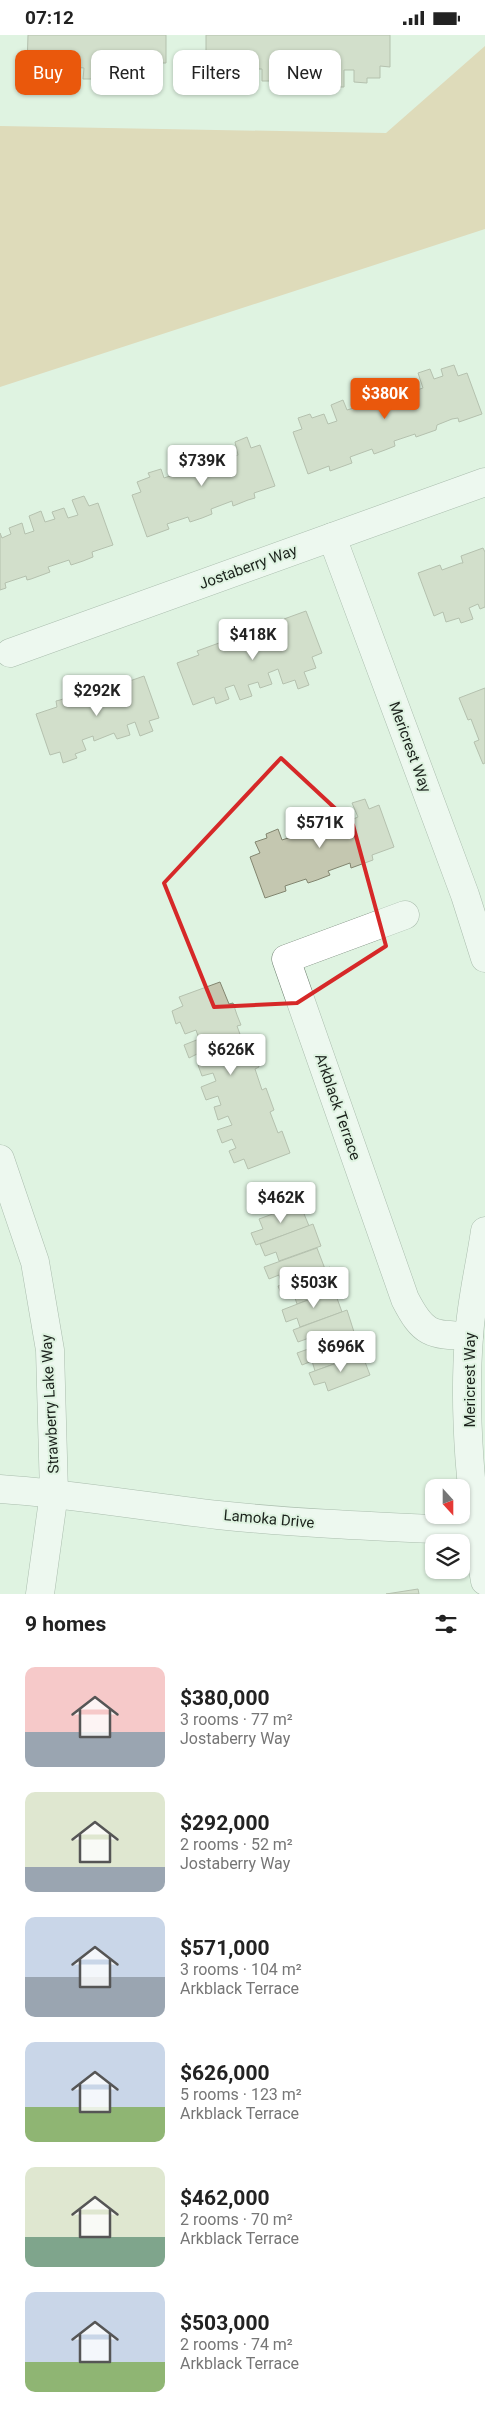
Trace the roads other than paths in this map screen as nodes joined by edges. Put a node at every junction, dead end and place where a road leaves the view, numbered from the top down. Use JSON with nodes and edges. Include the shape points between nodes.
{"nodes":[{"id":1,"x":485,"y":482,"type":"edge"},
{"id":2,"x":332,"y":537,"type":"junction"},
{"id":3,"x":10,"y":653,"type":"dead end"},
{"id":4,"x":475,"y":892,"type":"edge"},
{"id":5,"x":405,"y":915,"type":"dead end"},
{"id":6,"x":485,"y":958,"type":"edge"},
{"id":7,"x":0,"y":1159,"type":"edge"},
{"id":8,"x":485,"y":1231,"type":"edge"},
{"id":9,"x":469,"y":1336,"type":"junction"},
{"id":10,"x":0,"y":1489,"type":"edge"},
{"id":11,"x":54,"y":1493,"type":"junction"},
{"id":12,"x":480,"y":1530,"type":"edge"},
{"id":13,"x":485,"y":1581,"type":"edge"},
{"id":14,"x":40,"y":1594,"type":"edge"}],
"edges":[{"from":1,"to":2,"type":"street","name":"Jostaberry Way"},
{"from":2,"to":3,"type":"street","name":"Jostaberry Way"},
{"from":2,"to":4,"type":"street","name":"Mericrest Way"},
{"from":4,"to":6,"type":"street","name":"Mericrest Way"},
{"from":5,"to":9,"type":"street","name":"Arkblack Terrace","via":[[286,959],[405,1299],[413,1314],[430,1331],[439,1335]]},
{"from":7,"to":11,"type":"street","name":"Strawberry Lake Way","via":[[35,1263],[50,1350]]},
{"from":8,"to":9,"type":"street","name":"Mericrest Way"},
{"from":9,"to":12,"type":"street","name":"Mericrest Way","via":[[468,1400]]},
{"from":10,"to":11,"type":"street","name":"Lamoka Drive"},
{"from":11,"to":12,"type":"street","name":"Lamoka Drive","via":[[218,1515]]},
{"from":11,"to":14,"type":"street","name":"Strawberry Lake Way"},
{"from":12,"to":13,"type":"street","name":"Mericrest Way"}]}
